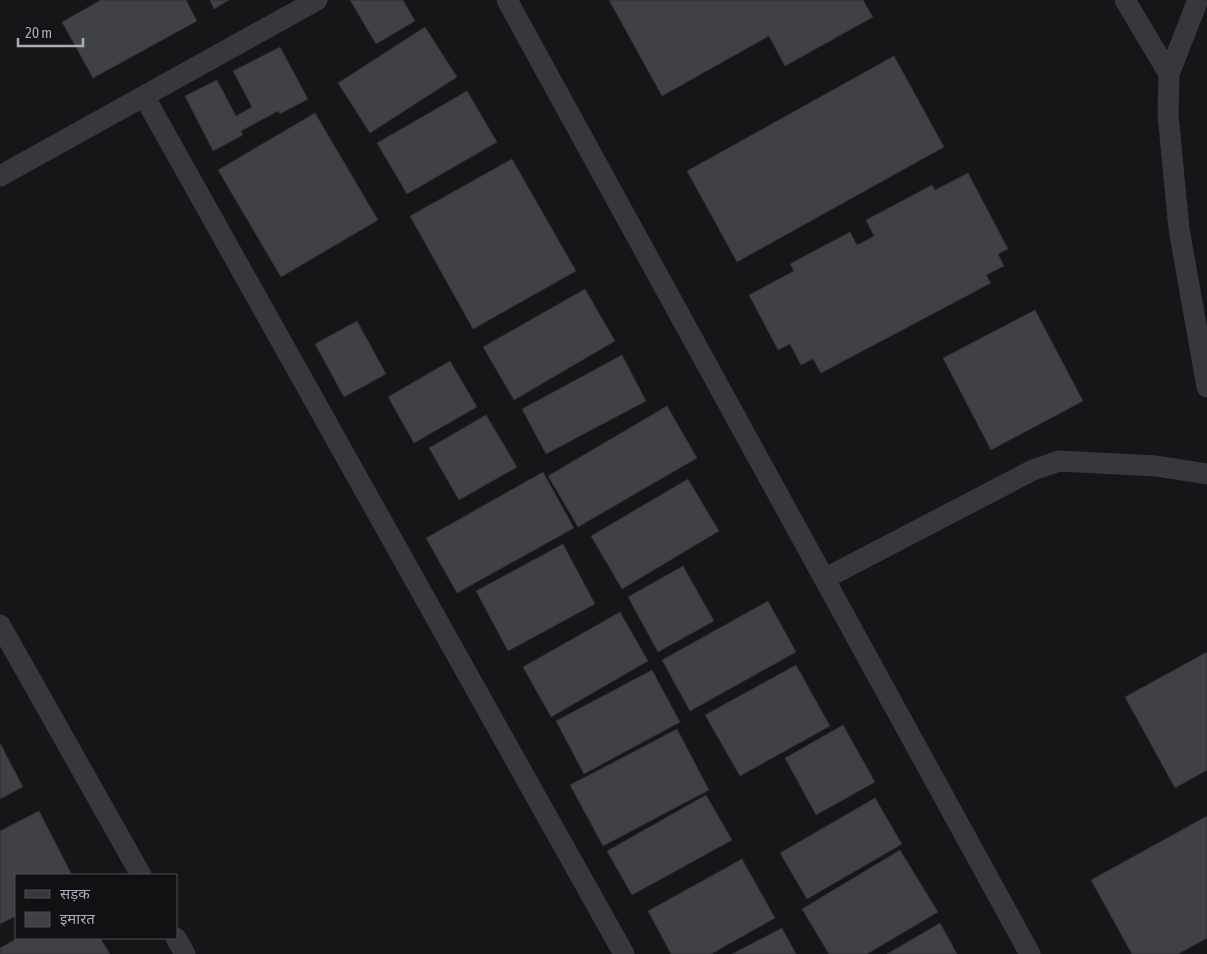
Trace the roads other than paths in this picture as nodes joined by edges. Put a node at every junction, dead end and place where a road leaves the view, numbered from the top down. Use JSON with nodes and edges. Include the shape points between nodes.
{"nodes":[{"id":1,"x":317,"y":0,"type":"edge"},
{"id":2,"x":507,"y":0,"type":"edge"},
{"id":3,"x":1124,"y":0,"type":"edge"},
{"id":4,"x":1198,"y":0,"type":"edge"},
{"id":5,"x":1169,"y":74,"type":"junction"},
{"id":6,"x":144,"y":96,"type":"junction"},
{"id":7,"x":0,"y":176,"type":"edge"},
{"id":8,"x":1207,"y":387,"type":"edge"},
{"id":9,"x":1207,"y":474,"type":"edge"},
{"id":10,"x":824,"y":579,"type":"junction"},
{"id":11,"x":0,"y":625,"type":"edge"},
{"id":12,"x":140,"y":874,"type":"edge"},
{"id":13,"x":177,"y":939,"type":"edge"},
{"id":14,"x":185,"y":954,"type":"edge"},
{"id":15,"x":624,"y":954,"type":"edge"},
{"id":16,"x":1030,"y":954,"type":"edge"}],
"edges":[{"from":1,"to":6,"type":"street"},
{"from":2,"to":10,"type":"street"},
{"from":3,"to":5,"type":"street"},
{"from":4,"to":5,"type":"street"},
{"from":5,"to":8,"type":"street","via":[[1168,115],[1179,229]]},
{"from":6,"to":7,"type":"street"},
{"from":6,"to":15,"type":"street"},
{"from":9,"to":10,"type":"street","via":[[1156,466],[1059,461],[1033,470]]},
{"from":10,"to":16,"type":"street"},
{"from":11,"to":12,"type":"street"},
{"from":13,"to":14,"type":"street"}]}
